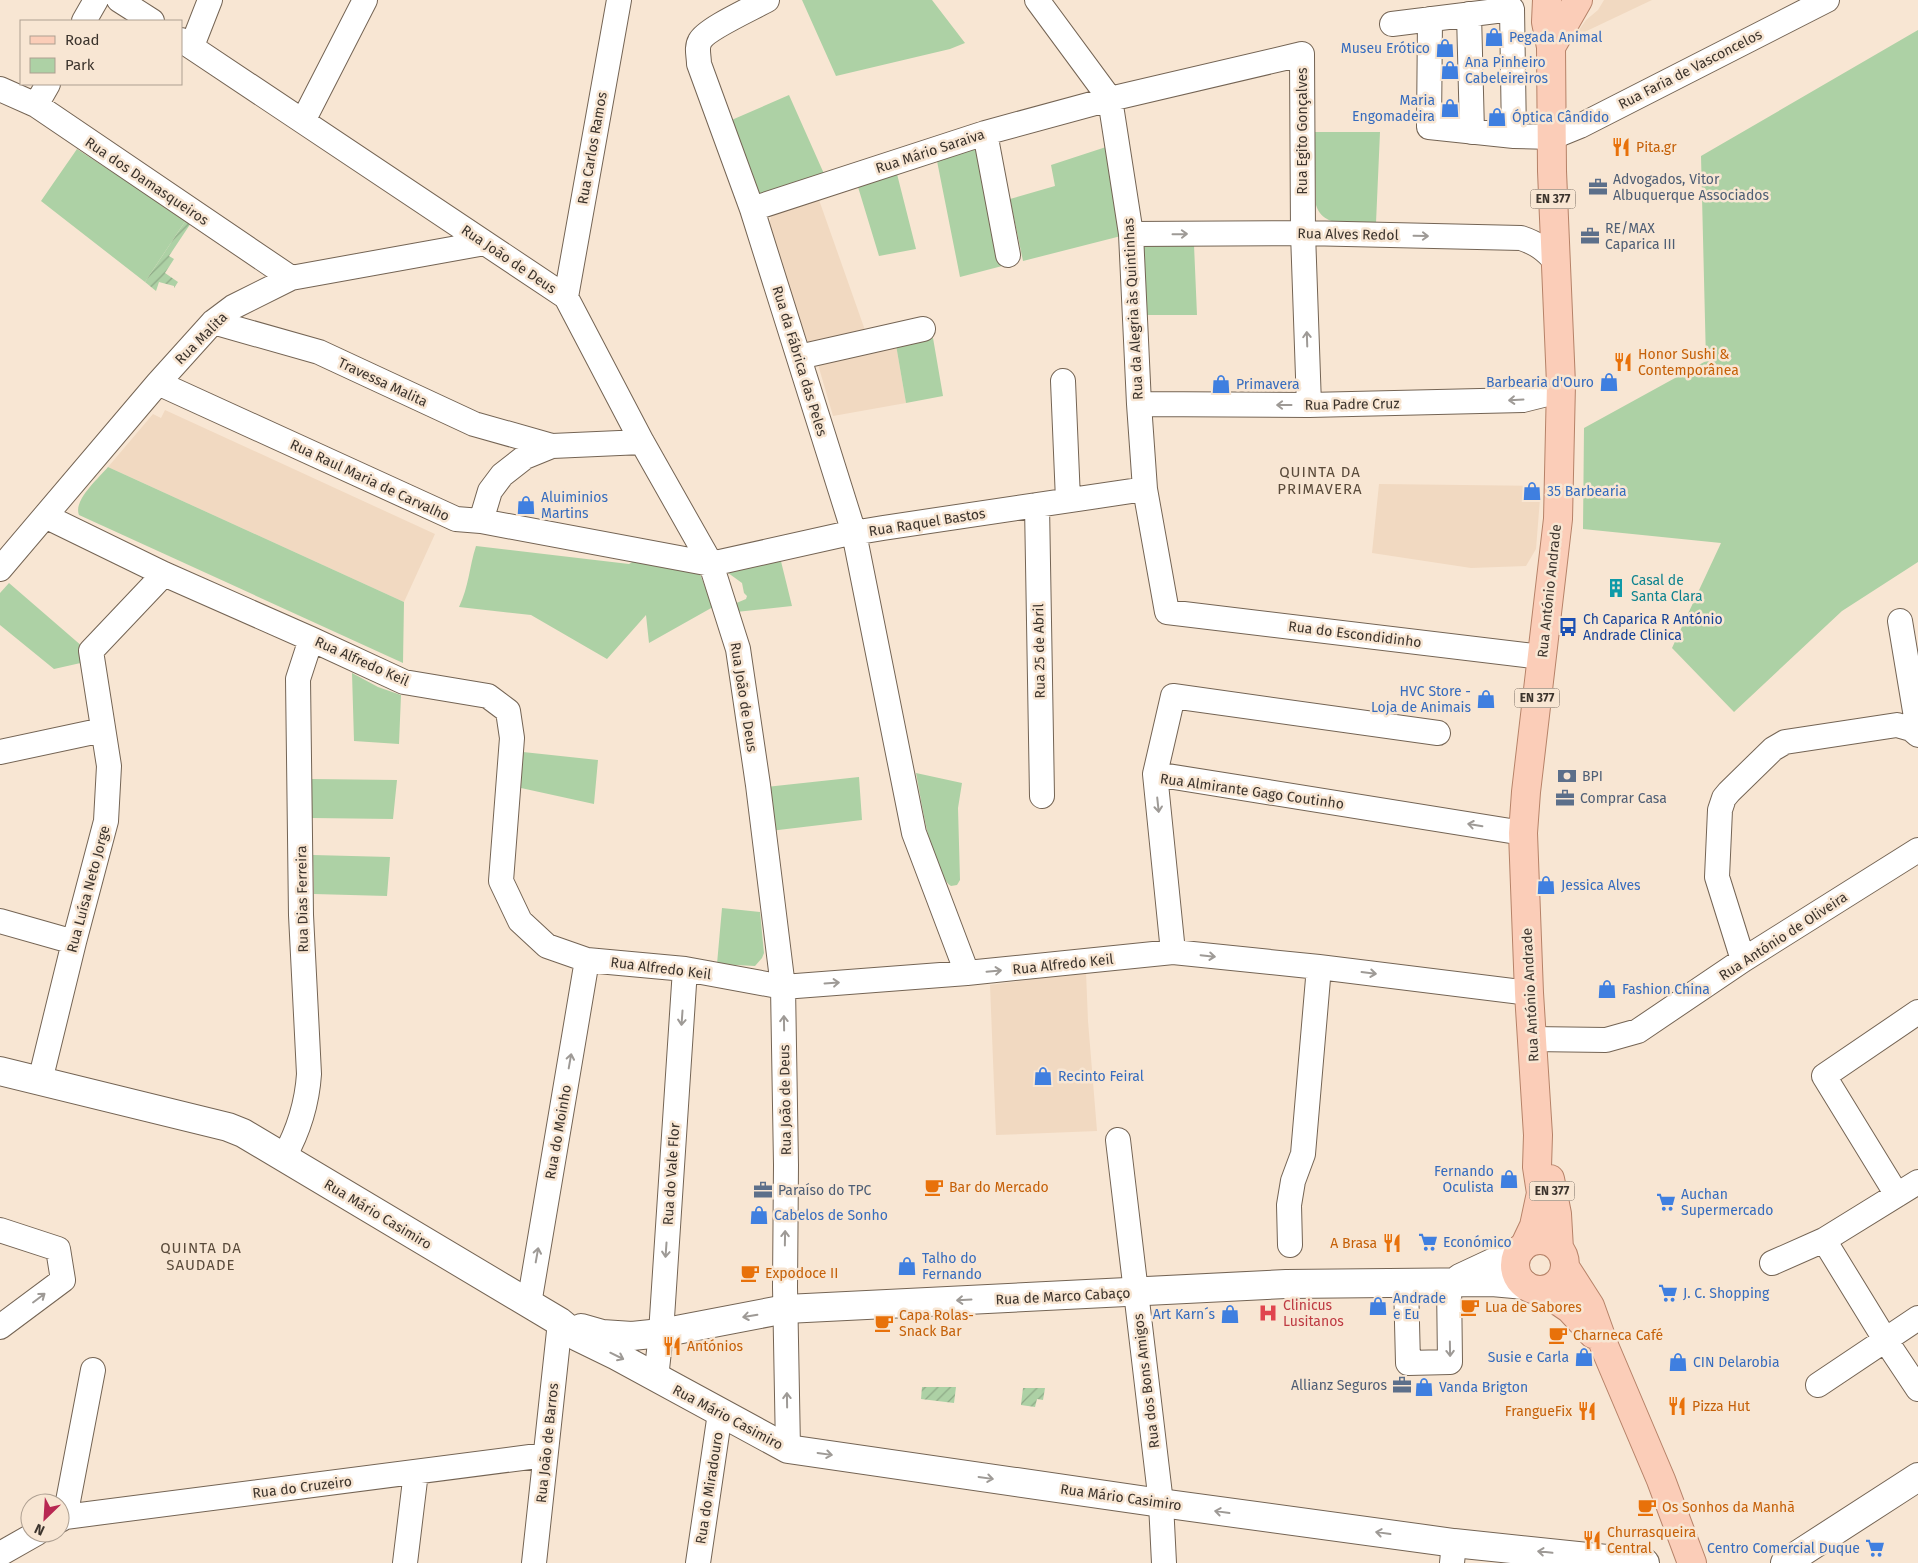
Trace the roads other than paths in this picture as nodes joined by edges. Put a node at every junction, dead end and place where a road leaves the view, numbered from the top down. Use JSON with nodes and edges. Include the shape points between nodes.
{"nodes":[{"id":1,"x":96,"y":0,"type":"edge"},
{"id":2,"x":119,"y":0,"type":"edge"},
{"id":3,"x":210,"y":0,"type":"edge"},
{"id":4,"x":365,"y":0,"type":"edge"},
{"id":5,"x":619,"y":0,"type":"edge"},
{"id":6,"x":767,"y":0,"type":"edge"},
{"id":7,"x":1036,"y":0,"type":"edge"},
{"id":8,"x":1547,"y":0,"type":"edge"},
{"id":9,"x":1563,"y":0,"type":"edge"},
{"id":10,"x":1572,"y":0,"type":"edge"},
{"id":11,"x":1578,"y":0,"type":"edge"},
{"id":12,"x":1827,"y":0,"type":"edge"},
{"id":13,"x":1469,"y":14,"type":"junction"},
{"id":14,"x":1430,"y":19,"type":"junction"},
{"id":15,"x":85,"y":20,"type":"edge"},
{"id":16,"x":150,"y":20,"type":"edge"},
{"id":17,"x":1392,"y":24,"type":"dead end"},
{"id":18,"x":187,"y":43,"type":"edge"},
{"id":19,"x":1551,"y":47,"type":"junction"},
{"id":20,"x":47,"y":85,"type":"edge"},
{"id":21,"x":0,"y":89,"type":"edge"},
{"id":22,"x":1110,"y":99,"type":"junction"},
{"id":23,"x":36,"y":105,"type":"junction"},
{"id":24,"x":303,"y":121,"type":"junction"},
{"id":25,"x":1472,"y":132,"type":"junction"},
{"id":26,"x":986,"y":133,"type":"junction"},
{"id":27,"x":1514,"y":136,"type":"junction"},
{"id":28,"x":1553,"y":137,"type":"junction"},
{"id":29,"x":752,"y":209,"type":"junction"},
{"id":30,"x":1303,"y":233,"type":"junction"},
{"id":31,"x":1131,"y":234,"type":"junction"},
{"id":32,"x":485,"y":243,"type":"junction"},
{"id":33,"x":1008,"y":255,"type":"dead end"},
{"id":34,"x":1556,"y":262,"type":"junction"},
{"id":35,"x":291,"y":278,"type":"junction"},
{"id":36,"x":566,"y":297,"type":"junction"},
{"id":37,"x":213,"y":322,"type":"junction"},
{"id":38,"x":923,"y":329,"type":"dead end"},
{"id":39,"x":799,"y":357,"type":"junction"},
{"id":40,"x":1063,"y":381,"type":"dead end"},
{"id":41,"x":158,"y":382,"type":"junction"},
{"id":42,"x":1561,"y":384,"type":"junction"},
{"id":43,"x":1139,"y":404,"type":"junction"},
{"id":44,"x":1309,"y":405,"type":"junction"},
{"id":45,"x":642,"y":442,"type":"junction"},
{"id":46,"x":552,"y":446,"type":"junction"},
{"id":47,"x":1146,"y":489,"type":"junction"},
{"id":48,"x":1068,"y":500,"type":"junction"},
{"id":49,"x":1037,"y":505,"type":"junction"},
{"id":50,"x":46,"y":516,"type":"junction"},
{"id":51,"x":481,"y":521,"type":"junction"},
{"id":52,"x":854,"y":533,"type":"junction"},
{"id":53,"x":710,"y":564,"type":"junction"},
{"id":54,"x":0,"y":569,"type":"edge"},
{"id":55,"x":164,"y":574,"type":"junction"},
{"id":56,"x":1167,"y":612,"type":"joint"},
{"id":57,"x":1900,"y":621,"type":"dead end"},
{"id":58,"x":311,"y":639,"type":"junction"},
{"id":59,"x":1542,"y":657,"type":"junction"},
{"id":60,"x":1918,"y":729,"type":"edge"},
{"id":61,"x":103,"y":730,"type":"junction"},
{"id":62,"x":1438,"y":733,"type":"dead end"},
{"id":63,"x":1918,"y":735,"type":"edge"},
{"id":64,"x":0,"y":752,"type":"edge"},
{"id":65,"x":1155,"y":774,"type":"junction"},
{"id":66,"x":1042,"y":796,"type":"dead end"},
{"id":67,"x":1523,"y":833,"type":"junction"},
{"id":68,"x":1918,"y":850,"type":"edge"},
{"id":69,"x":0,"y":921,"type":"edge"},
{"id":70,"x":74,"y":942,"type":"junction"},
{"id":71,"x":1173,"y":952,"type":"junction"},
{"id":72,"x":587,"y":960,"type":"junction"},
{"id":73,"x":1743,"y":960,"type":"junction"},
{"id":74,"x":1319,"y":967,"type":"junction"},
{"id":75,"x":685,"y":970,"type":"junction"},
{"id":76,"x":967,"y":974,"type":"junction"},
{"id":77,"x":783,"y":987,"type":"junction"},
{"id":78,"x":1528,"y":993,"type":"junction"},
{"id":79,"x":1918,"y":1012,"type":"edge"},
{"id":80,"x":1532,"y":1039,"type":"junction"},
{"id":81,"x":0,"y":1071,"type":"edge"},
{"id":82,"x":40,"y":1081,"type":"junction"},
{"id":83,"x":1538,"y":1135,"type":"junction"},
{"id":84,"x":1118,"y":1140,"type":"dead end"},
{"id":85,"x":284,"y":1157,"type":"junction"},
{"id":86,"x":1918,"y":1182,"type":"edge"},
{"id":87,"x":1897,"y":1195,"type":"junction"},
{"id":88,"x":0,"y":1230,"type":"edge"},
{"id":89,"x":1824,"y":1240,"type":"junction"},
{"id":90,"x":1290,"y":1246,"type":"dead end"},
{"id":91,"x":1522,"y":1248,"type":"junction"},
{"id":92,"x":1562,"y":1258,"type":"junction"},
{"id":93,"x":1772,"y":1264,"type":"dead end"},
{"id":94,"x":1406,"y":1283,"type":"junction"},
{"id":95,"x":1449,"y":1283,"type":"junction"},
{"id":96,"x":1534,"y":1287,"type":"junction"},
{"id":97,"x":1135,"y":1292,"type":"junction"},
{"id":98,"x":529,"y":1304,"type":"junction"},
{"id":99,"x":786,"y":1309,"type":"junction"},
{"id":100,"x":1918,"y":1318,"type":"edge"},
{"id":101,"x":560,"y":1322,"type":"junction"},
{"id":102,"x":0,"y":1327,"type":"edge"},
{"id":103,"x":661,"y":1333,"type":"junction"},
{"id":104,"x":1886,"y":1341,"type":"junction"},
{"id":105,"x":1605,"y":1348,"type":"junction"},
{"id":106,"x":93,"y":1370,"type":"dead end"},
{"id":107,"x":656,"y":1378,"type":"junction"},
{"id":108,"x":1818,"y":1385,"type":"dead end"},
{"id":109,"x":1918,"y":1389,"type":"edge"},
{"id":110,"x":720,"y":1413,"type":"junction"},
{"id":111,"x":788,"y":1449,"type":"junction"},
{"id":112,"x":545,"y":1455,"type":"junction"},
{"id":113,"x":416,"y":1472,"type":"junction"},
{"id":114,"x":1918,"y":1477,"type":"edge"},
{"id":115,"x":68,"y":1493,"type":"edge"},
{"id":116,"x":1161,"y":1503,"type":"junction"},
{"id":117,"x":70,"y":1518,"type":"edge"},
{"id":118,"x":20,"y":1543,"type":"edge"},
{"id":119,"x":1453,"y":1553,"type":"edge"},
{"id":120,"x":0,"y":1554,"type":"edge"},
{"id":121,"x":1686,"y":1562,"type":"edge"},
{"id":122,"x":405,"y":1563,"type":"edge"},
{"id":123,"x":534,"y":1563,"type":"edge"},
{"id":124,"x":698,"y":1563,"type":"edge"},
{"id":125,"x":1164,"y":1563,"type":"edge"},
{"id":126,"x":1646,"y":1563,"type":"edge"},
{"id":127,"x":1785,"y":1563,"type":"edge"}],
"edges":[{"from":1,"to":15,"type":"street"},
{"from":2,"to":16,"type":"street"},
{"from":3,"to":18,"type":"street"},
{"from":4,"to":24,"type":"street"},
{"from":5,"to":36,"type":"street","name":"Rua Carlos Ramos"},
{"from":6,"to":29,"type":"street","name":"Rua da Fábrica das Peles","via":[[710,31],[700,40],[698,49],[700,64]]},
{"from":7,"to":22,"type":"street","name":"Rua da Alegria às Quintinhas"},
{"from":8,"to":19,"type":"main road","name":"Rua António Andrade","number":"EN 377","via":[[1546,22]]},
{"from":9,"to":10,"type":"main road"},
{"from":11,"to":19,"type":"main road"},
{"from":12,"to":28,"type":"street","name":"Rua Faria de Vasconcelos"},
{"from":13,"to":14,"type":"street"},
{"from":13,"to":25,"type":"street"},
{"from":13,"to":27,"type":"street","via":[[1512,9]]},
{"from":14,"to":17,"type":"street"},
{"from":14,"to":25,"type":"street","via":[[1428,127]]},
{"from":18,"to":24,"type":"street","name":"Rua João de Deus"},
{"from":19,"to":28,"type":"main road","name":"Rua António Andrade","number":"EN 377"},
{"from":20,"to":23,"type":"street"},
{"from":21,"to":23,"type":"street","name":"Rua dos Damasqueiros"},
{"from":22,"to":26,"type":"street","name":"Rua Mário Saraiva"},
{"from":22,"to":30,"type":"street","name":"Rua Egito Gonçalves","via":[[1302,54]]},
{"from":22,"to":31,"type":"street","name":"Rua da Alegria às Quintinhas"},
{"from":23,"to":35,"type":"street","name":"Rua dos Damasqueiros"},
{"from":24,"to":32,"type":"street","name":"Rua João de Deus"},
{"from":25,"to":27,"type":"street"},
{"from":26,"to":29,"type":"street","name":"Rua Mário Saraiva"},
{"from":26,"to":33,"type":"street"},
{"from":27,"to":28,"type":"street"},
{"from":28,"to":34,"type":"main road","name":"Rua António Andrade","number":"EN 377"},
{"from":29,"to":39,"type":"street","name":"Rua da Fábrica das Peles"},
{"from":31,"to":30,"type":"street","name":"Rua Alves Redol","one_way":true},
{"from":30,"to":34,"type":"street","name":"Rua Alves Redol","one_way":true,"via":[[1521,238],[1546,250]]},
{"from":44,"to":30,"type":"street","name":"Rua Egito Gonçalves","one_way":true},
{"from":31,"to":43,"type":"street","name":"Rua da Alegria às Quintinhas"},
{"from":32,"to":35,"type":"street","name":"Rua Malita"},
{"from":32,"to":36,"type":"street","name":"Rua João de Deus"},
{"from":34,"to":42,"type":"main road","name":"Rua António Andrade","number":"EN 377"},
{"from":35,"to":37,"type":"street","name":"Rua Malita","via":[[233,307]]},
{"from":36,"to":45,"type":"street","name":"Rua João de Deus"},
{"from":37,"to":41,"type":"street","name":"Rua Malita"},
{"from":37,"to":46,"type":"street","name":"Travessa Malita","via":[[319,352],[474,424]]},
{"from":38,"to":39,"type":"street"},
{"from":39,"to":52,"type":"street","name":"Rua da Fábrica das Peles"},
{"from":40,"to":48,"type":"street"},
{"from":41,"to":50,"type":"street","name":"Rua Malita"},
{"from":41,"to":51,"type":"street","name":"Rua Raul Maria de Carvalho","via":[[456,520]]},
{"from":42,"to":44,"type":"street","name":"Rua Padre Cruz","one_way":true,"via":[[1547,394],[1523,400]]},
{"from":42,"to":59,"type":"main road","name":"Rua António Andrade","number":"EN 377","via":[[1558,519]]},
{"from":44,"to":43,"type":"street","name":"Rua Padre Cruz","one_way":true},
{"from":43,"to":47,"type":"street","name":"Rua da Alegria às Quintinhas"},
{"from":45,"to":46,"type":"street","name":"Travessa Malita"},
{"from":45,"to":53,"type":"street","name":"Rua João de Deus"},
{"from":46,"to":51,"type":"street","name":"Travessa Malita","via":[[525,457],[502,475],[490,491]]},
{"from":47,"to":48,"type":"street","name":"Rua Raquel Bastos"},
{"from":47,"to":56,"type":"street","name":"Rua da Alegria às Quintinhas"},
{"from":48,"to":49,"type":"street","name":"Rua Raquel Bastos"},
{"from":49,"to":52,"type":"street","name":"Rua Raquel Bastos"},
{"from":49,"to":66,"type":"street","name":"Rua 25 de Abril"},
{"from":50,"to":54,"type":"street","name":"Rua Malita"},
{"from":50,"to":55,"type":"street","name":"Rua Alfredo Keil"},
{"from":51,"to":53,"type":"street","name":"Rua Raul Maria de Carvalho"},
{"from":52,"to":53,"type":"street","name":"Rua Raquel Bastos"},
{"from":52,"to":76,"type":"street","name":"Rua da Fábrica das Peles","via":[[914,834]]},
{"from":53,"to":77,"type":"street","name":"Rua João de Deus","via":[[738,649]]},
{"from":55,"to":58,"type":"street","name":"Rua Alfredo Keil"},
{"from":55,"to":61,"type":"street","name":"Rua Luísa Neto Jorge","via":[[91,651]]},
{"from":56,"to":59,"type":"street","name":"Rua do Escondidinho"},
{"from":57,"to":60,"type":"street"},
{"from":58,"to":72,"type":"street","name":"Rua Alfredo Keil","via":[[404,682],[488,696],[508,711],[512,738],[501,881],[520,921],[547,946]]},
{"from":58,"to":85,"type":"street","name":"Rua Dias Ferreira","via":[[298,679],[301,914],[309,1074],[301,1120]]},
{"from":59,"to":67,"type":"main road","name":"Rua António Andrade","number":"EN 377"},
{"from":61,"to":64,"type":"street"},
{"from":61,"to":70,"type":"street","name":"Rua Luísa Neto Jorge","via":[[109,766],[106,821]]},
{"from":62,"to":65,"type":"street","via":[[1173,696]]},
{"from":63,"to":73,"type":"street","via":[[1897,725],[1785,742],[1773,749],[1726,795],[1720,810],[1717,875]]},
{"from":67,"to":65,"type":"street","name":"Rua Almirante Gago Coutinho","one_way":true},
{"from":65,"to":71,"type":"street","name":"Rua Almirante Gago Coutinho","one_way":true},
{"from":67,"to":78,"type":"main road","name":"Rua António Andrade","number":"EN 377"},
{"from":68,"to":73,"type":"street","name":"Rua António de Oliveira"},
{"from":69,"to":70,"type":"street"},
{"from":70,"to":82,"type":"street","name":"Rua Luísa Neto Jorge"},
{"from":71,"to":74,"type":"street","name":"Rua Alfredo Keil","one_way":true},
{"from":76,"to":71,"type":"street","name":"Rua Alfredo Keil","one_way":true},
{"from":72,"to":75,"type":"street","name":"Rua Alfredo Keil"},
{"from":98,"to":72,"type":"street","name":"Rua do Moinho","one_way":true},
{"from":73,"to":80,"type":"street","name":"Rua António de Oliveira","via":[[1638,1031],[1622,1037],[1606,1040]]},
{"from":74,"to":78,"type":"street","name":"Rua Alfredo Keil","one_way":true},
{"from":74,"to":90,"type":"street","via":[[1304,1154],[1293,1181],[1289,1205]]},
{"from":75,"to":77,"type":"street","name":"Rua Alfredo Keil"},
{"from":75,"to":103,"type":"street","name":"Rua do Vale Flor","one_way":true},
{"from":77,"to":76,"type":"street","name":"Rua Alfredo Keil","one_way":true},
{"from":99,"to":77,"type":"street","name":"Rua João de Deus","one_way":true},
{"from":78,"to":80,"type":"main road","name":"Rua António Andrade","number":"EN 377"},
{"from":79,"to":87,"type":"street","via":[[1824,1076]]},
{"from":80,"to":83,"type":"main road","name":"Rua António Andrade","number":"EN 377"},
{"from":81,"to":82,"type":"street","name":"Rua Mário Casimiro"},
{"from":82,"to":85,"type":"street","name":"Rua Mário Casimiro","via":[[228,1127]]},
{"from":83,"to":91,"type":"main road","name":"Rua António Andrade","number":"EN 377","via":[[1537,1167],[1542,1193],[1534,1226]]},
{"from":83,"to":92,"type":"main road","name":"Rua António Andrade","number":"EN 377","via":[[1547,1164]]},
{"from":84,"to":97,"type":"street","name":"Rua dos Bons Amigos"},
{"from":85,"to":98,"type":"street","name":"Rua Mário Casimiro"},
{"from":86,"to":87,"type":"street"},
{"from":87,"to":89,"type":"street"},
{"from":102,"to":88,"type":"street","one_way":true,"via":[[63,1280],[58,1249]]},
{"from":89,"to":93,"type":"street"},
{"from":89,"to":104,"type":"street"},
{"from":91,"to":92,"type":"main road","via":[[1531,1242],[1546,1241]]},
{"from":91,"to":95,"type":"street","name":"Rua de Marco Cabaço"},
{"from":91,"to":96,"type":"main road","number":"EN 377","via":[[1515,1265],[1520,1280]]},
{"from":92,"to":96,"type":"main road","via":[[1562,1276],[1557,1283],[1550,1288]]},
{"from":92,"to":105,"type":"main road","name":"Rua António Andrade","number":"EN 377","via":[[1590,1306]]},
{"from":94,"to":95,"type":"street","name":"Rua de Marco Cabaço"},
{"from":95,"to":94,"type":"street","one_way":true,"via":[[1450,1362],[1408,1363]]},
{"from":94,"to":97,"type":"street","name":"Rua de Marco Cabaço","via":[[1286,1284]]},
{"from":95,"to":96,"type":"street","name":"Rua de Marco Cabaço","via":[[1492,1282]]},
{"from":96,"to":105,"type":"main road","name":"Rua António Andrade","number":"EN 377","via":[[1556,1298],[1579,1317]]},
{"from":97,"to":99,"type":"street","name":"Rua de Marco Cabaço","one_way":true},
{"from":97,"to":116,"type":"street","name":"Rua dos Bons Amigos"},
{"from":98,"to":101,"type":"street","name":"Rua Mário Casimiro"},
{"from":99,"to":103,"type":"street","name":"Rua de Marco Cabaço","one_way":true},
{"from":111,"to":99,"type":"street","name":"Rua João de Deus","one_way":true},
{"from":100,"to":104,"type":"street"},
{"from":101,"to":103,"type":"street","name":"Rua de Marco Cabaço","via":[[602,1334],[632,1336]]},
{"from":101,"to":107,"type":"street","name":"Rua Mário Casimiro","one_way":true,"via":[[578,1337]]},
{"from":101,"to":112,"type":"street","name":"Rua João de Barros"},
{"from":103,"to":107,"type":"street","name":"Rua do Vale Flor"},
{"from":104,"to":108,"type":"street"},
{"from":104,"to":109,"type":"street"},
{"from":105,"to":121,"type":"main road","name":"Rua António Andrade","number":"EN 377","via":[[1661,1480]]},
{"from":106,"to":115,"type":"street"},
{"from":107,"to":110,"type":"street","name":"Rua Mário Casimiro"},
{"from":110,"to":111,"type":"street","name":"Rua Mário Casimiro"},
{"from":110,"to":124,"type":"street","name":"Rua do Miradouro"},
{"from":111,"to":116,"type":"street","name":"Rua Mário Casimiro","one_way":true},
{"from":112,"to":113,"type":"street","name":"Rua do Cruzeiro"},
{"from":112,"to":123,"type":"street","name":"Rua João de Barros"},
{"from":113,"to":117,"type":"street","name":"Rua do Cruzeiro"},
{"from":113,"to":122,"type":"street"},
{"from":114,"to":127,"type":"street"},
{"from":119,"to":116,"type":"street","name":"Rua Mário Casimiro","one_way":true},
{"from":116,"to":125,"type":"street","name":"Rua dos Bons Amigos"},
{"from":118,"to":120,"type":"street"},
{"from":126,"to":119,"type":"street","name":"Rua Mário Casimiro","one_way":true}]}
